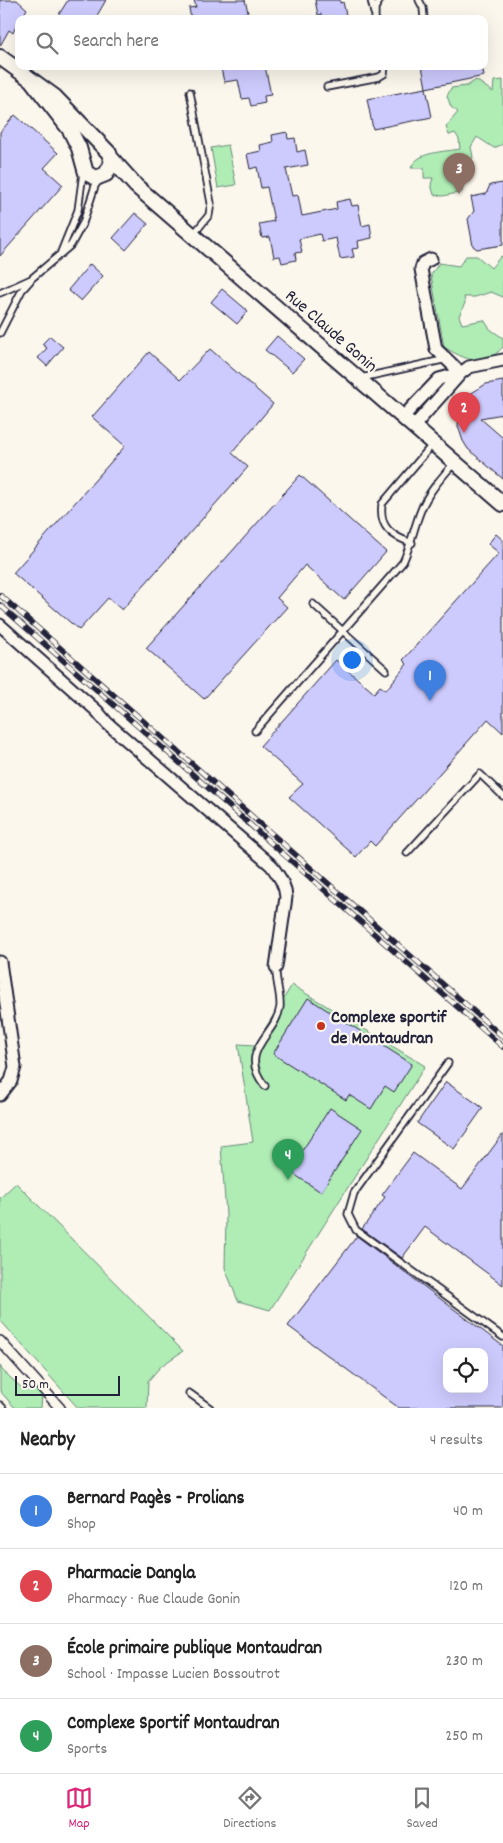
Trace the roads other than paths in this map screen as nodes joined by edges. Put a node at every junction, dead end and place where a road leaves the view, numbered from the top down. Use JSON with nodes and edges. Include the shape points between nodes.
{"nodes":[{"id":1,"x":371,"y":0,"type":"edge"},
{"id":2,"x":380,"y":0,"type":"edge"},
{"id":3,"x":419,"y":0,"type":"edge"},
{"id":4,"x":374,"y":15,"type":"edge"},
{"id":5,"x":375,"y":15,"type":"edge"},
{"id":6,"x":424,"y":15,"type":"edge"},
{"id":7,"x":0,"y":57,"type":"edge"},
{"id":8,"x":15,"y":68,"type":"edge"},
{"id":9,"x":17,"y":70,"type":"edge"},
{"id":10,"x":384,"y":70,"type":"edge"},
{"id":11,"x":32,"y":81,"type":"junction"},
{"id":12,"x":328,"y":87,"type":"dead end"},
{"id":13,"x":190,"y":92,"type":"dead end"},
{"id":14,"x":108,"y":154,"type":"junction"},
{"id":15,"x":83,"y":164,"type":"junction"},
{"id":16,"x":104,"y":176,"type":"junction"},
{"id":17,"x":136,"y":186,"type":"junction"},
{"id":18,"x":193,"y":235,"type":"junction"},
{"id":19,"x":60,"y":255,"type":"junction"},
{"id":20,"x":431,"y":258,"type":"dead end"},
{"id":21,"x":31,"y":279,"type":"junction"},
{"id":22,"x":0,"y":293,"type":"edge"},
{"id":23,"x":0,"y":333,"type":"edge"},
{"id":24,"x":446,"y":359,"type":"junction"},
{"id":25,"x":503,"y":360,"type":"edge"},
{"id":26,"x":461,"y":373,"type":"junction"},
{"id":27,"x":359,"y":378,"type":"junction"},
{"id":28,"x":409,"y":421,"type":"junction"},
{"id":29,"x":434,"y":443,"type":"junction"},
{"id":30,"x":456,"y":462,"type":"junction"},
{"id":31,"x":503,"y":504,"type":"edge"},
{"id":32,"x":412,"y":543,"type":"junction"},
{"id":33,"x":313,"y":604,"type":"dead end"},
{"id":34,"x":0,"y":625,"type":"edge"},
{"id":35,"x":342,"y":631,"type":"junction"},
{"id":36,"x":386,"y":670,"type":"dead end"},
{"id":37,"x":255,"y":731,"type":"dead end"},
{"id":38,"x":503,"y":796,"type":"edge"},
{"id":39,"x":407,"y":852,"type":"dead end"},
{"id":40,"x":0,"y":962,"type":"edge"},
{"id":41,"x":276,"y":967,"type":"joint"},
{"id":42,"x":448,"y":1063,"type":"dead end"},
{"id":43,"x":265,"y":1086,"type":"dead end"},
{"id":44,"x":0,"y":1095,"type":"edge"},
{"id":45,"x":503,"y":1337,"type":"edge"},
{"id":46,"x":0,"y":1341,"type":"edge"},
{"id":47,"x":189,"y":1393,"type":"dead end"},
{"id":48,"x":0,"y":1405,"type":"edge"},
{"id":49,"x":3,"y":1408,"type":"edge"},
{"id":50,"x":60,"y":1408,"type":"edge"},
{"id":51,"x":210,"y":1408,"type":"edge"}],
"edges":[{"from":1,"to":4,"type":"lane"},
{"from":2,"to":5,"type":"lane"},
{"from":3,"to":6,"type":"lane"},
{"from":7,"to":8,"type":"street"},
{"from":9,"to":11,"type":"street"},
{"from":10,"to":12,"type":"lane","via":[[379,77]]},
{"from":11,"to":14,"type":"street","name":"Rue Claude Gonin","via":[[55,97]]},
{"from":11,"to":15,"type":"street","via":[[70,130]]},
{"from":13,"to":18,"type":"lane","via":[[211,202],[208,215]]},
{"from":14,"to":15,"type":"street","via":[[93,148],[84,154]]},
{"from":14,"to":16,"type":"street","via":[[111,167]]},
{"from":14,"to":17,"type":"street","name":"Rue Claude Gonin"},
{"from":15,"to":16,"type":"street","via":[[90,176]]},
{"from":15,"to":19,"type":"lane","via":[[78,210]]},
{"from":16,"to":17,"type":"street","name":"Rue Claude Gonin"},
{"from":16,"to":19,"type":"lane","via":[[95,186],[78,236]]},
{"from":17,"to":18,"type":"street","name":"Rue Claude Gonin"},
{"from":18,"to":27,"type":"street","name":"Rue Claude Gonin"},
{"from":19,"to":21,"type":"lane"},
{"from":20,"to":24,"type":"street","via":[[423,263],[421,269],[436,349]]},
{"from":21,"to":22,"type":"lane"},
{"from":21,"to":23,"type":"lane"},
{"from":24,"to":26,"type":"street"},
{"from":24,"to":27,"type":"lane"},
{"from":25,"to":26,"type":"street","via":[[469,367]]},
{"from":26,"to":28,"type":"street","via":[[439,379]]},
{"from":27,"to":28,"type":"street","name":"Rue Claude Gonin"},
{"from":28,"to":29,"type":"street","name":"Rue Claude Gonin"},
{"from":29,"to":30,"type":"street","name":"Rue Claude Gonin"},
{"from":29,"to":32,"type":"lane","via":[[382,504],[380,516],[384,526],[399,539]]},
{"from":30,"to":31,"type":"street","name":"Rue Claude Gonin"},
{"from":30,"to":32,"type":"lane","via":[[428,495]]},
{"from":32,"to":35,"type":"lane","via":[[403,562]]},
{"from":33,"to":35,"type":"lane"},
{"from":34,"to":41,"type":"street","via":[[276,871],[285,887],[286,897]]},
{"from":35,"to":36,"type":"lane"},
{"from":35,"to":37,"type":"lane"},
{"from":38,"to":39,"type":"lane","via":[[480,774]]},
{"from":40,"to":44,"type":"street","via":[[15,1066],[11,1081]]},
{"from":41,"to":43,"type":"lane","via":[[280,1007],[259,1043],[256,1056],[257,1073]]},
{"from":42,"to":45,"type":"lane","via":[[354,1193],[348,1214],[356,1230]]},
{"from":46,"to":50,"type":"street"},
{"from":47,"to":51,"type":"lane"},
{"from":48,"to":49,"type":"lane"}]}
